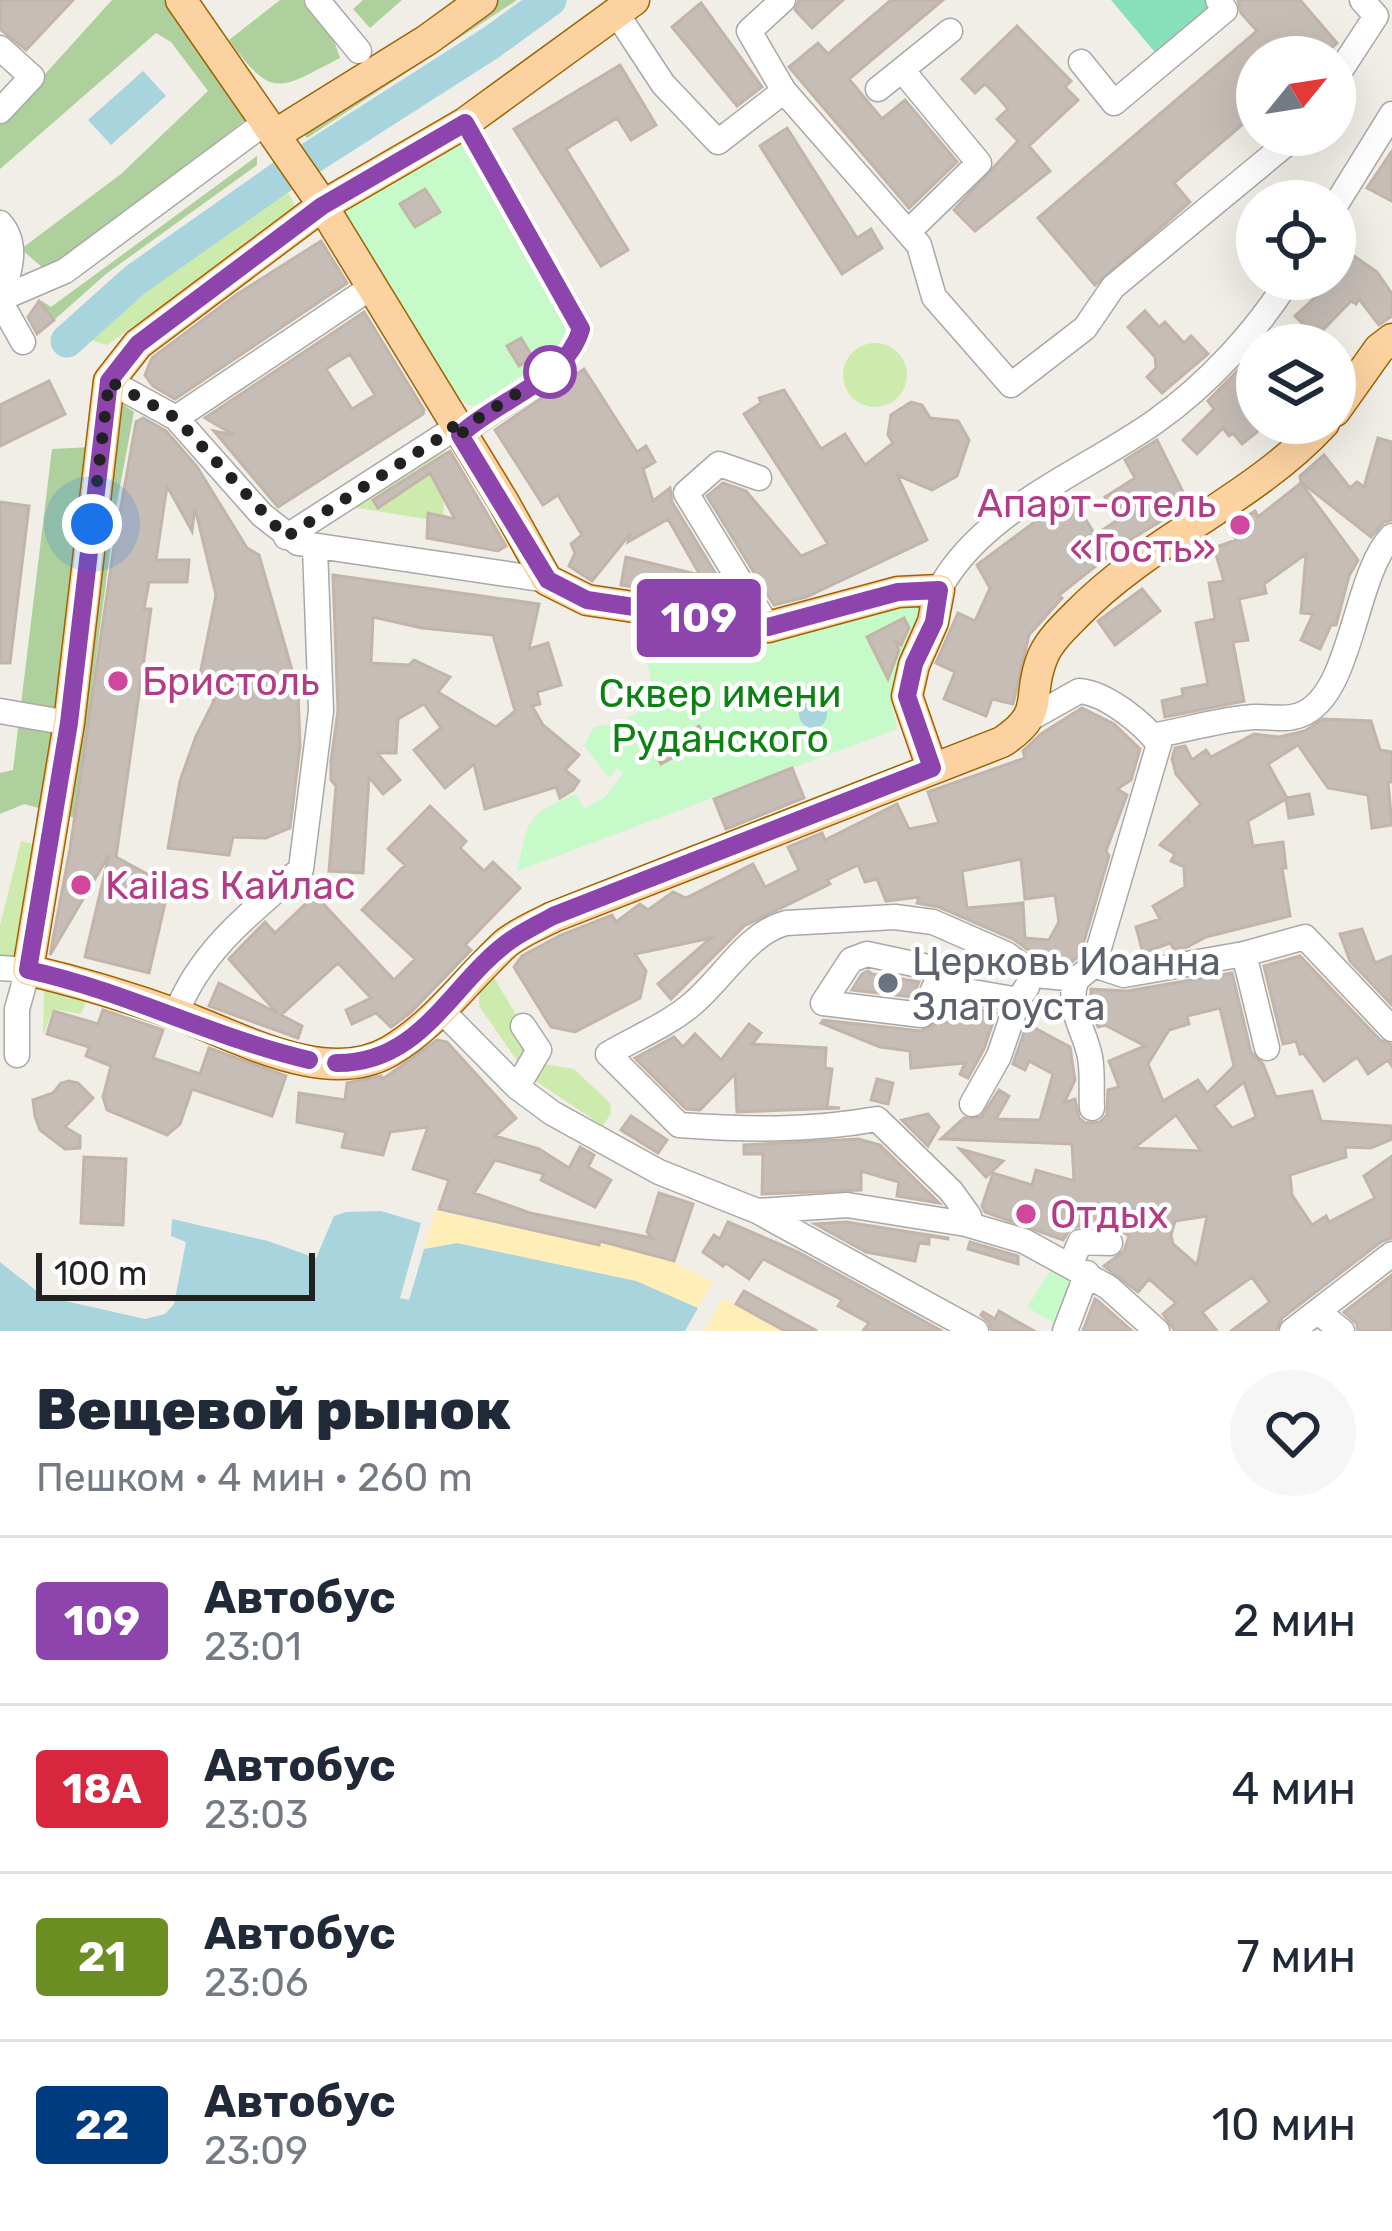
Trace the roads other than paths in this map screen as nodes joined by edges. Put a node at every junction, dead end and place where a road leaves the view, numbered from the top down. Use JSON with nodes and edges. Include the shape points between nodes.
{"nodes":[{"id":1,"x":181,"y":0,"type":"edge"},
{"id":2,"x":317,"y":0,"type":"edge"},
{"id":3,"x":482,"y":0,"type":"edge"},
{"id":4,"x":783,"y":0,"type":"edge"},
{"id":5,"x":1218,"y":0,"type":"edge"},
{"id":6,"x":1362,"y":0,"type":"edge"},
{"id":7,"x":626,"y":7,"type":"edge"},
{"id":8,"x":950,"y":31,"type":"dead end"},
{"id":9,"x":1356,"y":47,"type":"edge"},
{"id":10,"x":0,"y":48,"type":"edge"},
{"id":11,"x":359,"y":51,"type":"dead end"},
{"id":12,"x":1082,"y":62,"type":"dead end"},
{"id":13,"x":902,"y":70,"type":"junction"},
{"id":14,"x":878,"y":89,"type":"dead end"},
{"id":15,"x":784,"y":91,"type":"junction"},
{"id":16,"x":0,"y":112,"type":"edge"},
{"id":17,"x":1392,"y":114,"type":"edge"},
{"id":18,"x":465,"y":123,"type":"junction"},
{"id":19,"x":276,"y":134,"type":"junction"},
{"id":20,"x":1272,"y":156,"type":"edge"},
{"id":21,"x":1351,"y":180,"type":"edge"},
{"id":22,"x":322,"y":206,"type":"junction"},
{"id":23,"x":0,"y":223,"type":"edge"},
{"id":24,"x":908,"y":232,"type":"junction"},
{"id":25,"x":370,"y":288,"type":"junction"},
{"id":26,"x":0,"y":299,"type":"edge"},
{"id":27,"x":1272,"y":300,"type":"edge"},
{"id":28,"x":23,"y":342,"type":"dead end"},
{"id":29,"x":1386,"y":344,"type":"edge"},
{"id":30,"x":109,"y":381,"type":"junction"},
{"id":31,"x":1356,"y":383,"type":"edge"},
{"id":32,"x":176,"y":418,"type":"junction"},
{"id":33,"x":457,"y":429,"type":"junction"},
{"id":34,"x":1299,"y":444,"type":"edge"},
{"id":35,"x":759,"y":478,"type":"dead end"},
{"id":36,"x":1392,"y":536,"type":"edge"},
{"id":37,"x":286,"y":537,"type":"junction"},
{"id":38,"x":315,"y":547,"type":"junction"},
{"id":39,"x":1376,"y":559,"type":"junction"},
{"id":40,"x":548,"y":580,"type":"junction"},
{"id":41,"x":939,"y":590,"type":"junction"},
{"id":42,"x":1354,"y":598,"type":"dead end"},
{"id":43,"x":768,"y":627,"type":"junction"},
{"id":44,"x":0,"y":711,"type":"edge"},
{"id":45,"x":1031,"y":718,"type":"junction"},
{"id":46,"x":69,"y":723,"type":"junction"},
{"id":47,"x":1152,"y":736,"type":"junction"},
{"id":48,"x":932,"y":768,"type":"junction"},
{"id":49,"x":1244,"y":954,"type":"junction"},
{"id":50,"x":14,"y":969,"type":"edge"},
{"id":51,"x":942,"y":970,"type":"dead end"},
{"id":52,"x":1086,"y":972,"type":"junction"},
{"id":53,"x":1035,"y":976,"type":"junction"},
{"id":54,"x":1018,"y":1000,"type":"junction"},
{"id":55,"x":442,"y":1011,"type":"junction"},
{"id":56,"x":176,"y":1014,"type":"junction"},
{"id":57,"x":524,"y":1025,"type":"dead end"},
{"id":58,"x":1392,"y":1029,"type":"edge"},
{"id":59,"x":1267,"y":1048,"type":"dead end"},
{"id":60,"x":17,"y":1055,"type":"dead end"},
{"id":61,"x":518,"y":1088,"type":"junction"},
{"id":62,"x":972,"y":1104,"type":"dead end"},
{"id":63,"x":1092,"y":1108,"type":"dead end"},
{"id":64,"x":757,"y":1210,"type":"junction"},
{"id":65,"x":966,"y":1224,"type":"junction"},
{"id":66,"x":1110,"y":1243,"type":"dead end"},
{"id":67,"x":1392,"y":1254,"type":"edge"},
{"id":68,"x":1079,"y":1268,"type":"junction"},
{"id":69,"x":1318,"y":1312,"type":"junction"},
{"id":70,"x":976,"y":1331,"type":"edge"},
{"id":71,"x":1065,"y":1331,"type":"edge"},
{"id":72,"x":1157,"y":1331,"type":"edge"},
{"id":73,"x":1292,"y":1331,"type":"edge"},
{"id":74,"x":1342,"y":1331,"type":"edge"}],
"edges":[{"from":1,"to":19,"type":"main road"},
{"from":2,"to":11,"type":"street"},
{"from":3,"to":19,"type":"main road"},
{"from":4,"to":15,"type":"street","via":[[749,31]]},
{"from":5,"to":12,"type":"street","via":[[1226,10],[1114,103]]},
{"from":6,"to":9,"type":"street","via":[[1376,16]]},
{"from":7,"to":15,"type":"street","via":[[663,84],[718,142]]},
{"from":7,"to":18,"type":"main road"},
{"from":8,"to":13,"type":"street"},
{"from":10,"to":16,"type":"street","via":[[32,77]]},
{"from":13,"to":14,"type":"street"},
{"from":13,"to":24,"type":"street","via":[[979,164]]},
{"from":15,"to":24,"type":"street"},
{"from":17,"to":21,"type":"street"},
{"from":18,"to":22,"type":"main road"},
{"from":18,"to":33,"type":"street","via":[[581,329],[575,350],[552,371]]},
{"from":19,"to":22,"type":"main road"},
{"from":19,"to":26,"type":"street","via":[[259,127],[65,271]]},
{"from":20,"to":24,"type":"street","via":[[1113,287],[1085,328],[1011,385],[934,297]]},
{"from":22,"to":25,"type":"main road"},
{"from":22,"to":30,"type":"main road","via":[[138,344]]},
{"from":23,"to":26,"type":"street","via":[[11,261]]},
{"from":25,"to":32,"type":"street"},
{"from":25,"to":33,"type":"main road"},
{"from":26,"to":28,"type":"street"},
{"from":27,"to":41,"type":"street","via":[[1216,371],[963,553]]},
{"from":29,"to":31,"type":"main road"},
{"from":30,"to":32,"type":"street"},
{"from":30,"to":46,"type":"main road"},
{"from":32,"to":37,"type":"street"},
{"from":33,"to":37,"type":"street"},
{"from":33,"to":40,"type":"main road"},
{"from":34,"to":45,"type":"main road","via":[[1092,598],[1042,657]]},
{"from":35,"to":43,"type":"street","via":[[719,464],[686,493]]},
{"from":36,"to":39,"type":"street"},
{"from":37,"to":38,"type":"street"},
{"from":38,"to":40,"type":"street"},
{"from":38,"to":56,"type":"street","via":[[321,711],[301,869],[219,942]]},
{"from":39,"to":42,"type":"street","via":[[1358,569]]},
{"from":39,"to":47,"type":"street","via":[[1337,675],[1304,715]]},
{"from":40,"to":43,"type":"main road","via":[[587,600]]},
{"from":41,"to":43,"type":"main road","via":[[898,592]]},
{"from":41,"to":48,"type":"main road","via":[[907,696]]},
{"from":44,"to":46,"type":"street"},
{"from":45,"to":47,"type":"street","via":[[1088,691]]},
{"from":45,"to":48,"type":"main road","via":[[1002,742]]},
{"from":46,"to":50,"type":"main road"},
{"from":47,"to":52,"type":"street","via":[[1159,744]]},
{"from":48,"to":55,"type":"main road","via":[[553,916],[508,941]]},
{"from":49,"to":52,"type":"street","via":[[1124,975]]},
{"from":49,"to":58,"type":"street","via":[[1305,937]]},
{"from":49,"to":59,"type":"street"},
{"from":50,"to":56,"type":"main road"},
{"from":50,"to":60,"type":"street"},
{"from":51,"to":54,"type":"street","via":[[955,989]]},
{"from":52,"to":53,"type":"street"},
{"from":52,"to":63,"type":"street","via":[[1072,989],[1090,1055]]},
{"from":53,"to":54,"type":"street"},
{"from":53,"to":65,"type":"street","via":[[933,922],[786,923],[749,945],[689,1007],[608,1054],[679,1125],[758,1131],[877,1119],[950,1191],[969,1216]]},
{"from":54,"to":62,"type":"street"},
{"from":55,"to":56,"type":"main road","via":[[386,1054],[359,1063],[276,1052]]},
{"from":55,"to":61,"type":"street"},
{"from":57,"to":61,"type":"street","via":[[538,1051]]},
{"from":61,"to":64,"type":"street","via":[[659,1172]]},
{"from":64,"to":65,"type":"street","via":[[848,1205]]},
{"from":64,"to":70,"type":"street"},
{"from":65,"to":68,"type":"street"},
{"from":66,"to":68,"type":"street","via":[[1080,1242]]},
{"from":67,"to":69,"type":"street"},
{"from":68,"to":71,"type":"street"},
{"from":68,"to":72,"type":"street"},
{"from":69,"to":73,"type":"street"},
{"from":69,"to":74,"type":"street"}]}
